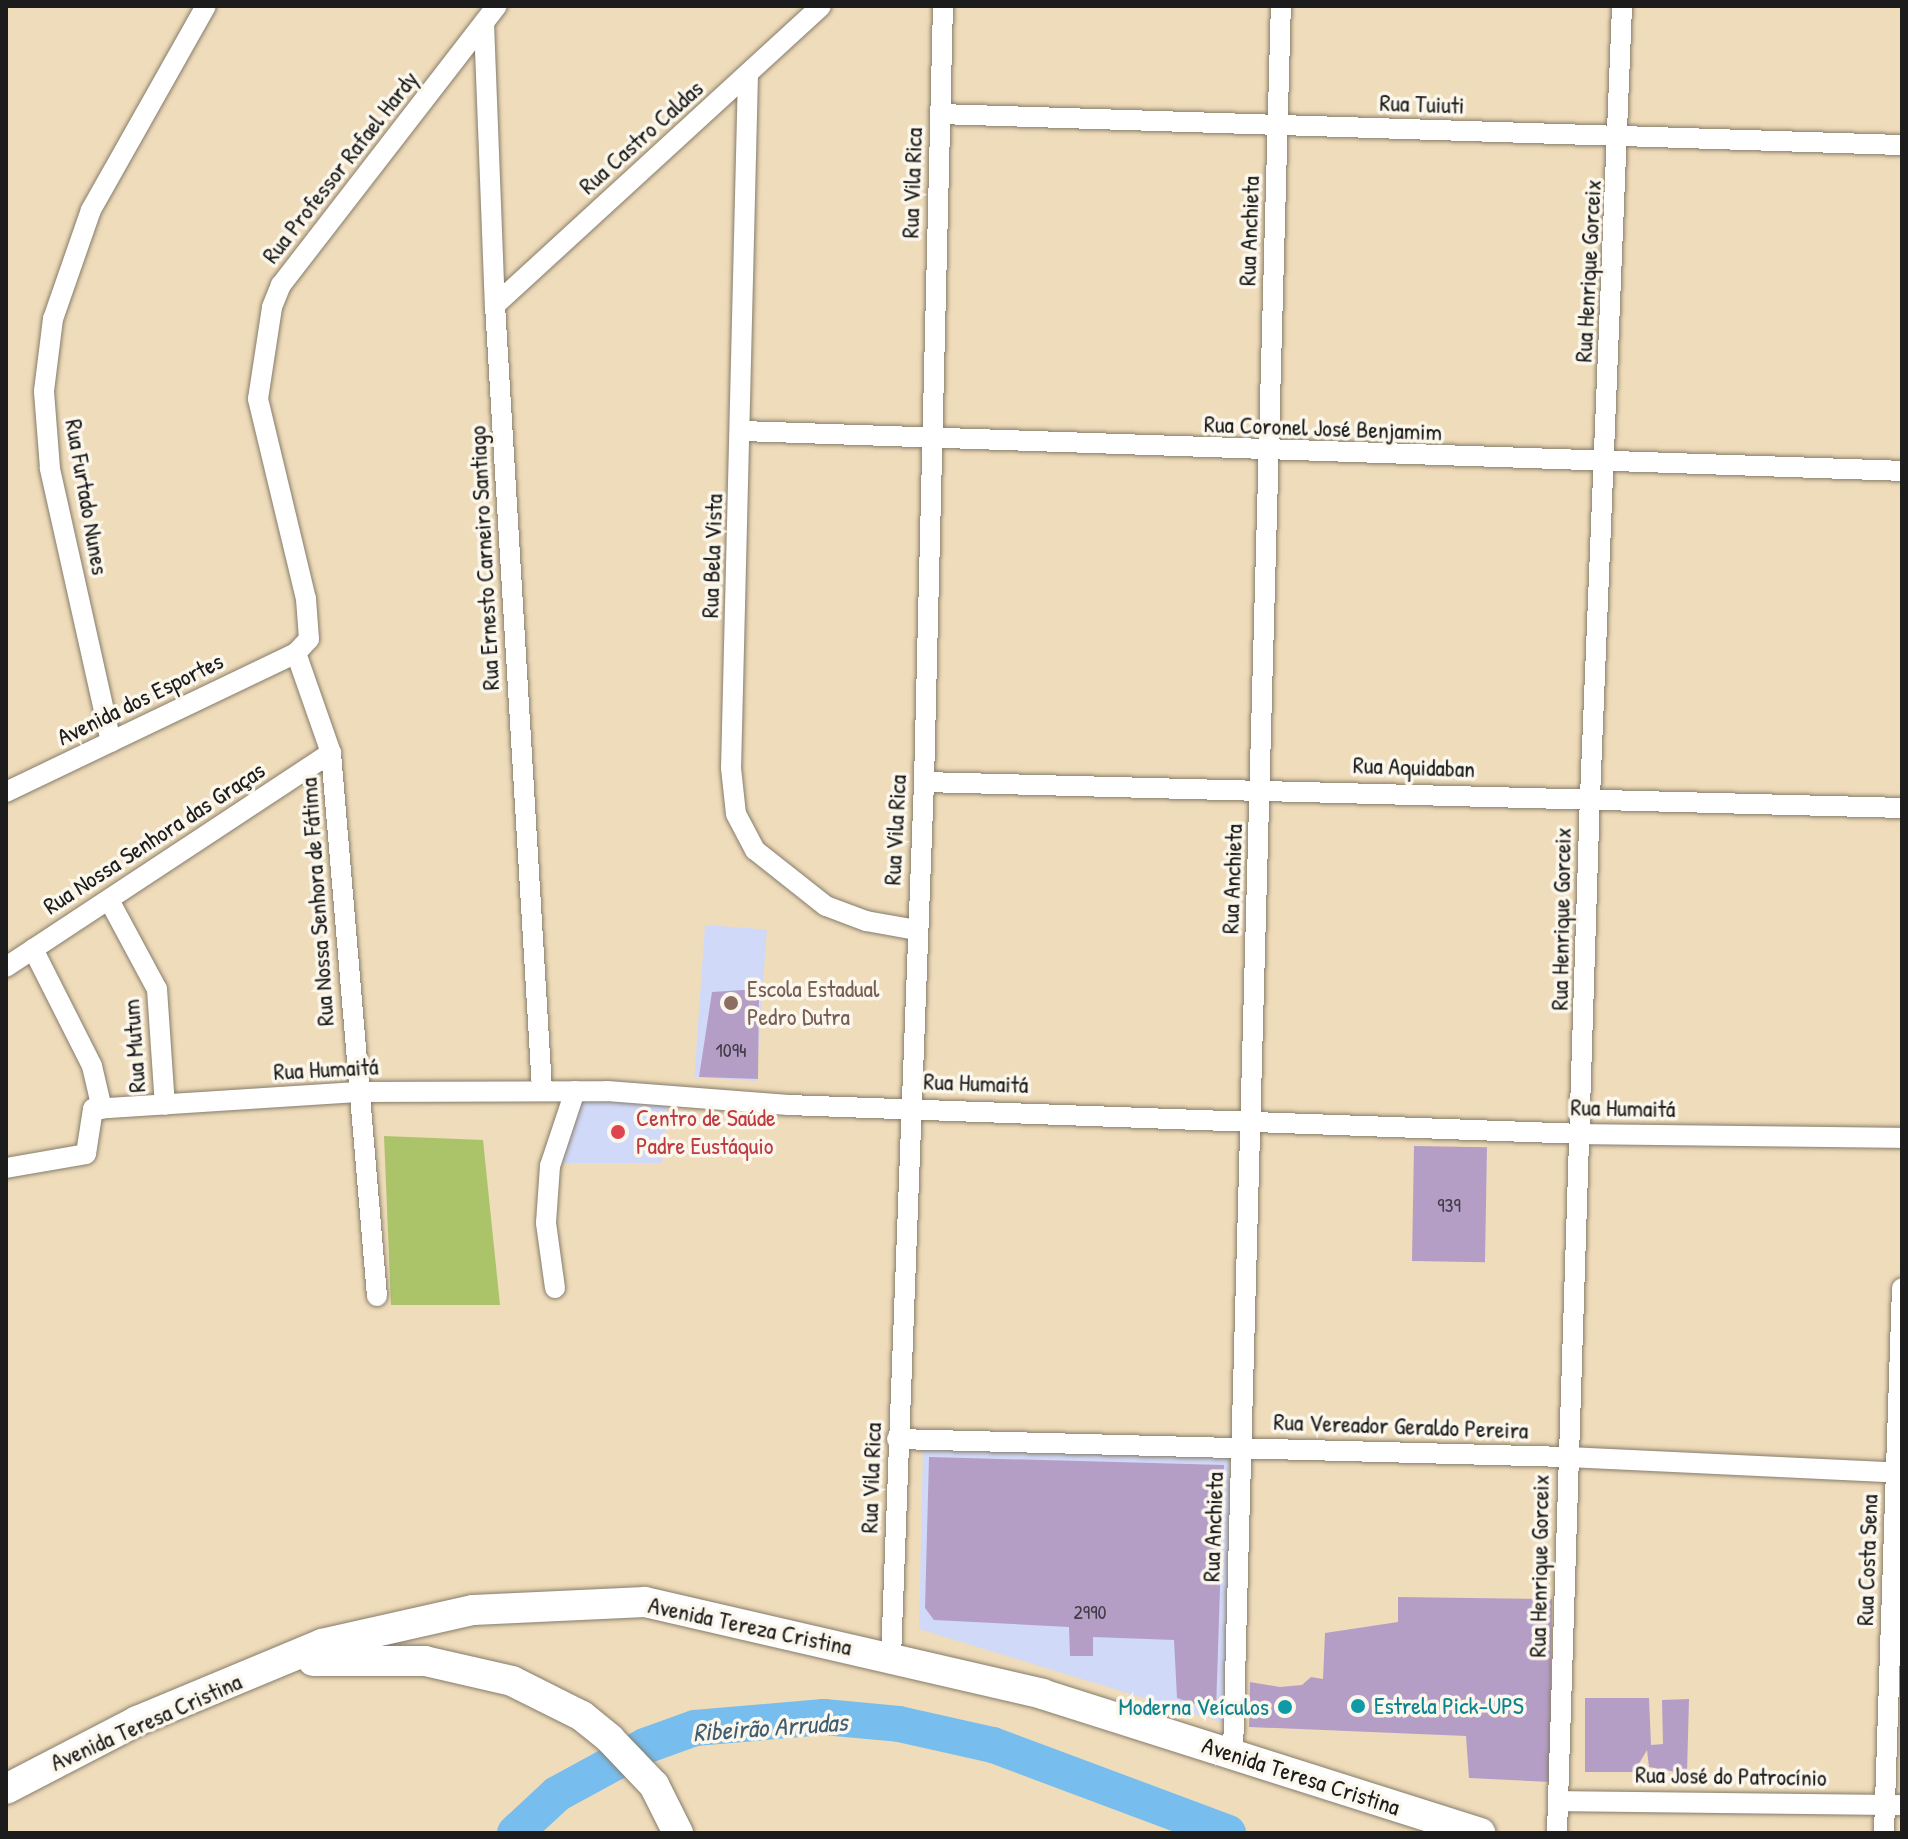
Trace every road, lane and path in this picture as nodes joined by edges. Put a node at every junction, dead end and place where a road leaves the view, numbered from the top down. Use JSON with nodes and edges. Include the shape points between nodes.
{"nodes":[{"id":1,"x":206,"y":6,"type":"edge"},
{"id":2,"x":497,"y":6,"type":"edge"},
{"id":3,"x":821,"y":6,"type":"edge"},
{"id":4,"x":943,"y":6,"type":"edge"},
{"id":5,"x":1281,"y":6,"type":"edge"},
{"id":6,"x":1622,"y":6,"type":"edge"},
{"id":7,"x":484,"y":23,"type":"junction"},
{"id":8,"x":748,"y":74,"type":"junction"},
{"id":9,"x":940,"y":114,"type":"junction"},
{"id":10,"x":1278,"y":125,"type":"junction"},
{"id":11,"x":1620,"y":136,"type":"junction"},
{"id":12,"x":1902,"y":145,"type":"edge"},
{"id":13,"x":495,"y":305,"type":"junction"},
{"id":14,"x":742,"y":431,"type":"junction"},
{"id":15,"x":931,"y":437,"type":"junction"},
{"id":16,"x":1269,"y":453,"type":"junction"},
{"id":17,"x":1604,"y":464,"type":"junction"},
{"id":18,"x":1902,"y":471,"type":"edge"},
{"id":19,"x":296,"y":653,"type":"junction"},
{"id":20,"x":111,"y":742,"type":"junction"},
{"id":21,"x":331,"y":753,"type":"junction"},
{"id":22,"x":924,"y":782,"type":"junction"},
{"id":23,"x":1261,"y":788,"type":"junction"},
{"id":24,"x":6,"y":792,"type":"edge"},
{"id":25,"x":1590,"y":797,"type":"junction"},
{"id":26,"x":1902,"y":808,"type":"edge"},
{"id":27,"x":109,"y":900,"type":"junction"},
{"id":28,"x":917,"y":930,"type":"junction"},
{"id":29,"x":33,"y":949,"type":"junction"},
{"id":30,"x":6,"y":967,"type":"edge"},
{"id":31,"x":542,"y":1090,"type":"junction"},
{"id":32,"x":575,"y":1091,"type":"junction"},
{"id":33,"x":357,"y":1092,"type":"junction"},
{"id":34,"x":165,"y":1105,"type":"junction"},
{"id":35,"x":911,"y":1107,"type":"junction"},
{"id":36,"x":102,"y":1109,"type":"junction"},
{"id":37,"x":1251,"y":1121,"type":"junction"},
{"id":38,"x":1582,"y":1134,"type":"junction"},
{"id":39,"x":1902,"y":1138,"type":"edge"},
{"id":40,"x":6,"y":1168,"type":"edge"},
{"id":41,"x":555,"y":1288,"type":"dead end"},
{"id":42,"x":1902,"y":1288,"type":"edge"},
{"id":43,"x":377,"y":1296,"type":"dead end"},
{"id":44,"x":897,"y":1439,"type":"junction"},
{"id":45,"x":1241,"y":1448,"type":"junction"},
{"id":46,"x":1567,"y":1457,"type":"junction"},
{"id":47,"x":1899,"y":1473,"type":"edge"},
{"id":48,"x":891,"y":1657,"type":"junction"},
{"id":49,"x":281,"y":1662,"type":"junction"},
{"id":50,"x":1233,"y":1753,"type":"junction"},
{"id":51,"x":8,"y":1786,"type":"edge"},
{"id":52,"x":1560,"y":1801,"type":"junction"},
{"id":53,"x":1893,"y":1804,"type":"edge"},
{"id":54,"x":678,"y":1833,"type":"edge"},
{"id":55,"x":1480,"y":1833,"type":"edge"},
{"id":56,"x":1557,"y":1833,"type":"edge"},
{"id":57,"x":1884,"y":1833,"type":"edge"}],
"edges":[{"from":1,"to":20,"type":"street","name":"Rua Furtado Nunes","via":[[91,210],[53,319],[45,377],[50,468]]},
{"from":2,"to":7,"type":"street","name":"Rua Professor Rafael Hardy"},
{"from":3,"to":8,"type":"street","name":"Rua Castro Caldas"},
{"from":4,"to":9,"type":"street","name":"Rua Vila Rica"},
{"from":5,"to":10,"type":"street","name":"Rua Anchieta"},
{"from":6,"to":11,"type":"street","name":"Rua Henrique Gorceix"},
{"from":7,"to":13,"type":"street","name":"Rua Ernesto Carneiro Santiago"},
{"from":7,"to":19,"type":"street","name":"Rua Professor Rafael Hardy","via":[[281,285],[272,307],[258,399],[311,624],[309,639]]},
{"from":8,"to":13,"type":"street","name":"Rua Castro Caldas"},
{"from":8,"to":14,"type":"street","name":"Rua Bela Vista"},
{"from":9,"to":10,"type":"street","name":"Rua Tuiuti"},
{"from":9,"to":15,"type":"street","name":"Rua Vila Rica"},
{"from":10,"to":11,"type":"street","name":"Rua Tuiuti"},
{"from":10,"to":16,"type":"street","name":"Rua Anchieta"},
{"from":11,"to":12,"type":"street","name":"Rua Tuiuti"},
{"from":11,"to":17,"type":"street","name":"Rua Henrique Gorceix"},
{"from":13,"to":31,"type":"street","name":"Rua Ernesto Carneiro Santiago"},
{"from":14,"to":15,"type":"street","name":"Rua Coronel José Benjamim"},
{"from":14,"to":28,"type":"street","name":"Rua Bela Vista","via":[[731,768],[736,814],[755,850],[826,906],[866,921]]},
{"from":15,"to":16,"type":"street","name":"Rua Coronel José Benjamim"},
{"from":15,"to":22,"type":"street","name":"Rua Vila Rica"},
{"from":16,"to":17,"type":"street","name":"Rua Coronel José Benjamim"},
{"from":16,"to":23,"type":"street","name":"Rua Anchieta"},
{"from":17,"to":18,"type":"street","name":"Rua Coronel José Benjamim"},
{"from":17,"to":25,"type":"street","name":"Rua Henrique Gorceix"},
{"from":19,"to":20,"type":"street","name":"Avenida dos Esportes"},
{"from":19,"to":21,"type":"street","name":"Rua Nossa Senhora de Fátima"},
{"from":20,"to":24,"type":"street","name":"Avenida dos Esportes"},
{"from":21,"to":27,"type":"street","name":"Rua Nossa Senhora das Graças"},
{"from":21,"to":33,"type":"street","name":"Rua Nossa Senhora de Fátima"},
{"from":22,"to":23,"type":"street","name":"Rua Aquidaban"},
{"from":22,"to":28,"type":"street","name":"Rua Vila Rica"},
{"from":23,"to":25,"type":"street","name":"Rua Aquidaban"},
{"from":23,"to":37,"type":"street","name":"Rua Anchieta"},
{"from":25,"to":26,"type":"street","name":"Rua Aquidaban"},
{"from":25,"to":38,"type":"street","name":"Rua Henrique Gorceix"},
{"from":27,"to":29,"type":"street","name":"Rua Nossa Senhora das Graças"},
{"from":27,"to":34,"type":"street","name":"Rua Mutum","via":[[157,989]]},
{"from":28,"to":35,"type":"street","name":"Rua Vila Rica"},
{"from":29,"to":30,"type":"street","name":"Rua Nossa Senhora das Graças"},
{"from":29,"to":36,"type":"street","via":[[92,1066]]},
{"from":31,"to":32,"type":"street","name":"Rua Humaitá"},
{"from":31,"to":33,"type":"street","name":"Rua Humaitá"},
{"from":32,"to":35,"type":"street","name":"Rua Humaitá"},
{"from":32,"to":41,"type":"street","via":[[550,1166],[546,1223]]},
{"from":33,"to":34,"type":"street","name":"Rua Humaitá"},
{"from":33,"to":43,"type":"street","name":"Rua Nossa Senhora de Fátima"},
{"from":34,"to":36,"type":"street","name":"Rua Humaitá"},
{"from":35,"to":37,"type":"street","name":"Rua Humaitá"},
{"from":35,"to":44,"type":"street","name":"Rua Vila Rica"},
{"from":36,"to":40,"type":"street","via":[[90,1111],[88,1152]]},
{"from":37,"to":38,"type":"street","name":"Rua Humaitá"},
{"from":37,"to":45,"type":"street","name":"Rua Anchieta"},
{"from":38,"to":39,"type":"street","name":"Rua Humaitá"},
{"from":38,"to":46,"type":"street","name":"Rua Henrique Gorceix"},
{"from":42,"to":47,"type":"street","name":"Rua Costa Sena"},
{"from":44,"to":45,"type":"street","name":"Rua Vereador Geraldo Pereira"},
{"from":44,"to":48,"type":"street","name":"Rua Vila Rica"},
{"from":45,"to":46,"type":"street","name":"Rua Vereador Geraldo Pereira"},
{"from":45,"to":50,"type":"street","name":"Rua Anchieta"},
{"from":46,"to":47,"type":"street","name":"Rua Vereador Geraldo Pereira"},
{"from":46,"to":52,"type":"street","name":"Rua Henrique Gorceix"},
{"from":47,"to":53,"type":"street","name":"Rua Costa Sena"},
{"from":48,"to":49,"type":"highway","name":"Avenida Tereza Cristina","via":[[645,1602],[587,1602],[451,1614],[322,1644]]},
{"from":48,"to":50,"type":"highway","name":"Avenida Teresa Cristina","via":[[1042,1694]]},
{"from":49,"to":51,"type":"highway","name":"Avenida Teresa Cristina","via":[[137,1721]]},
{"from":49,"to":54,"type":"highway","via":[[382,1658],[456,1664],[512,1681],[582,1716],[610,1739],[654,1785]]},
{"from":50,"to":55,"type":"highway","name":"Avenida Teresa Cristina"},
{"from":52,"to":53,"type":"street","name":"Rua José do Patrocínio"},
{"from":52,"to":56,"type":"street","name":"Rua Henrique Gorceix"},
{"from":53,"to":57,"type":"street","name":"Rua Costa Sena"}]}
